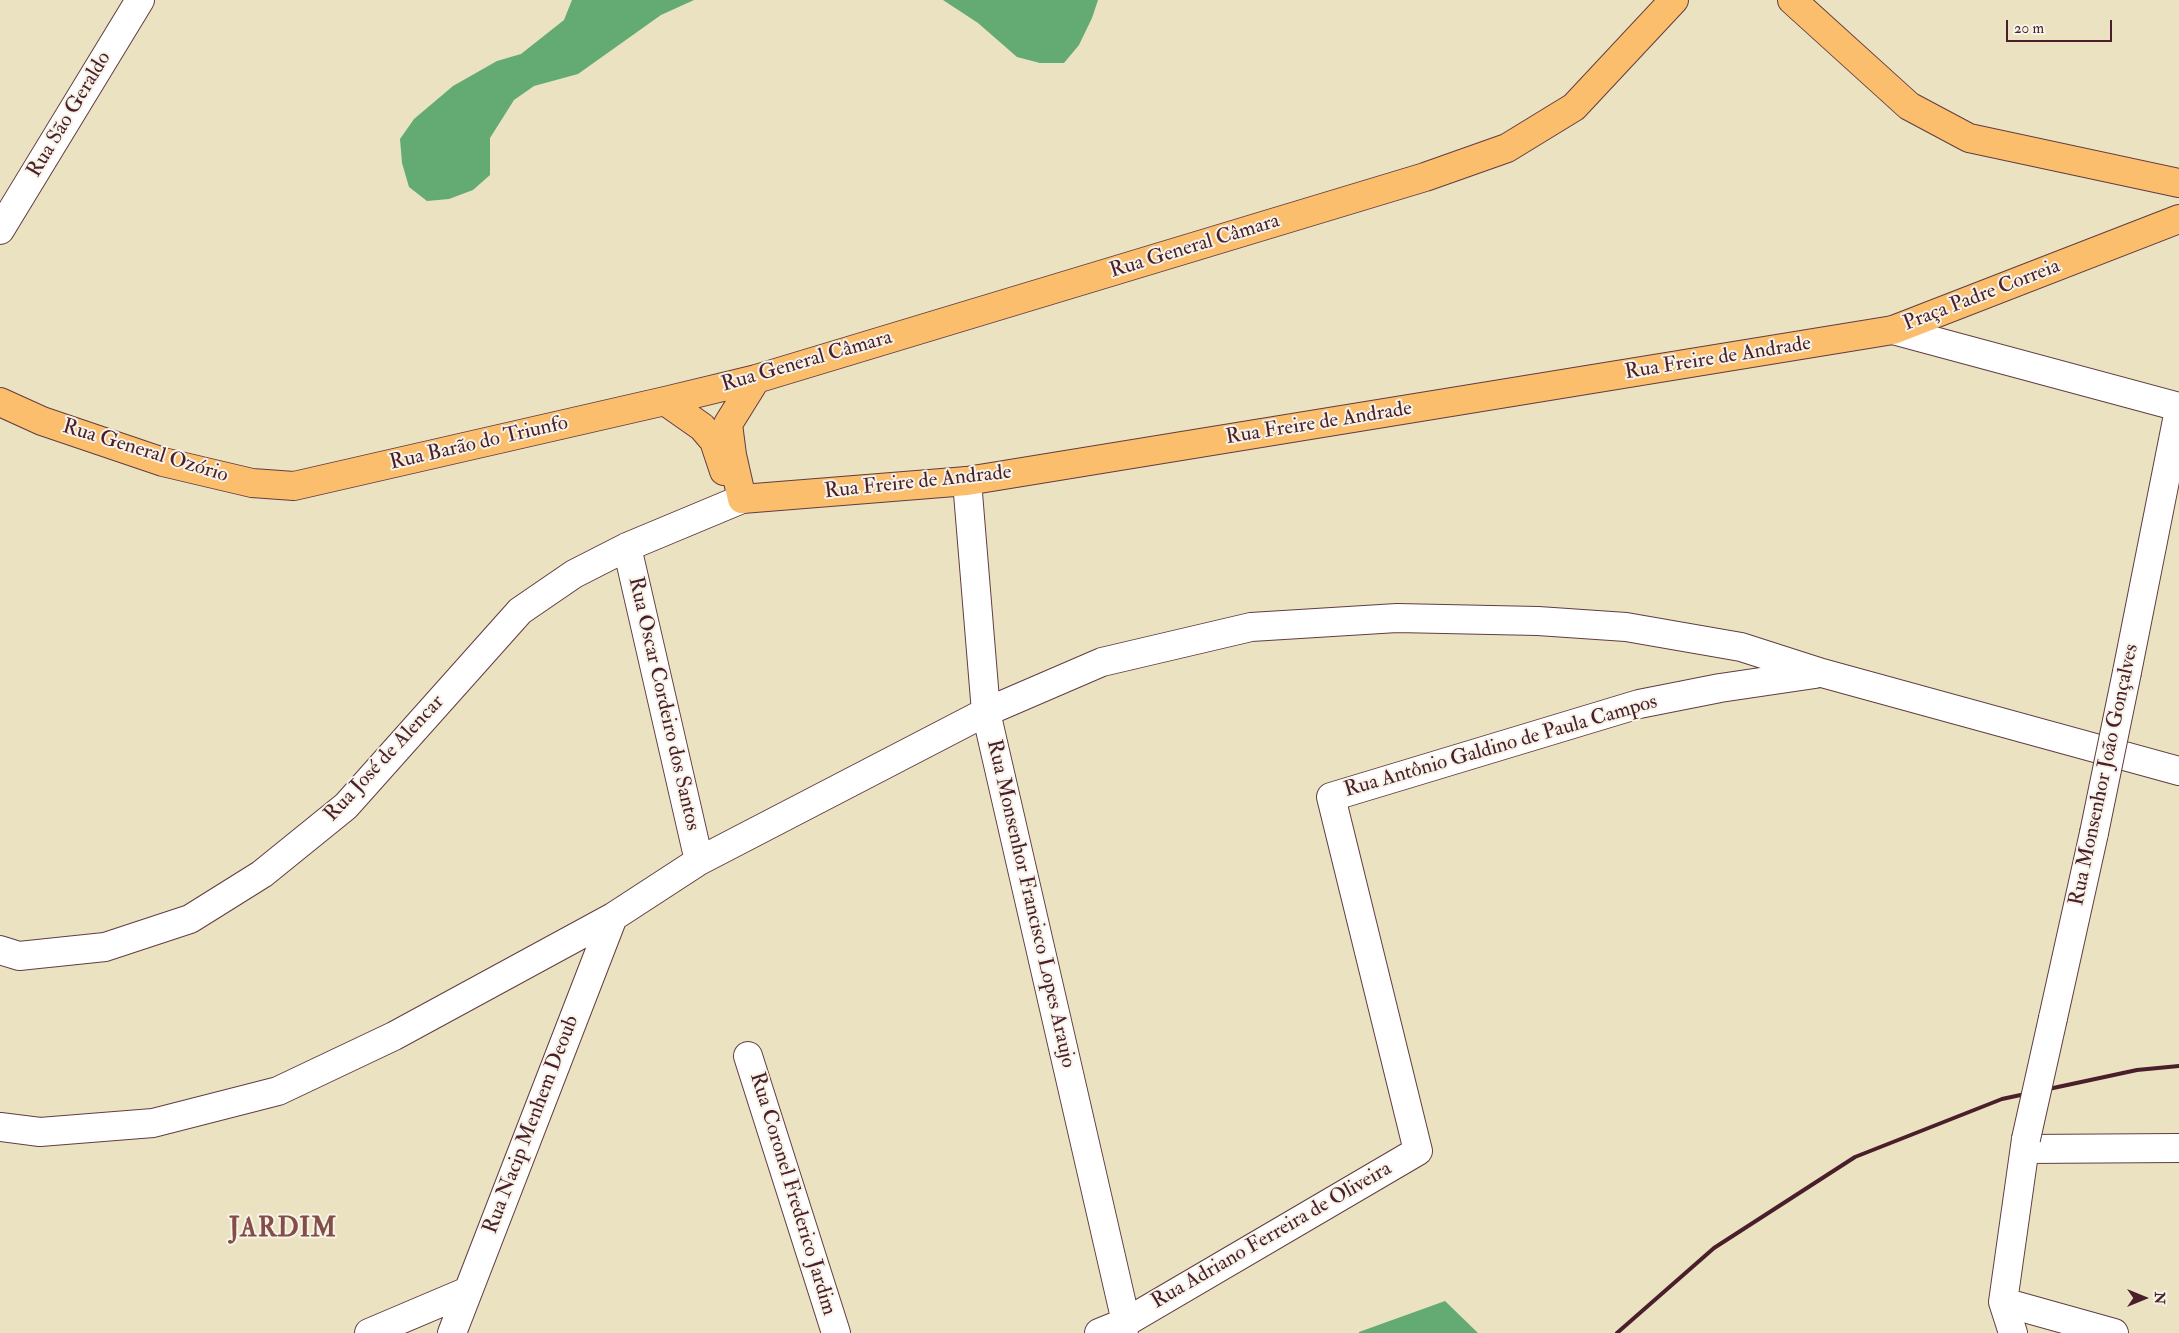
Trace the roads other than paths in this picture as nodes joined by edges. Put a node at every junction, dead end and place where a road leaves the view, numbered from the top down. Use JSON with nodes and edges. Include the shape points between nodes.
{"nodes":[{"id":1,"x":140,"y":0,"type":"edge"},
{"id":2,"x":1674,"y":0,"type":"edge"},
{"id":3,"x":1792,"y":0,"type":"edge"},
{"id":4,"x":2179,"y":183,"type":"edge"},
{"id":5,"x":2179,"y":219,"type":"edge"},
{"id":6,"x":0,"y":230,"type":"edge"},
{"id":7,"x":1893,"y":330,"type":"junction"},
{"id":8,"x":756,"y":379,"type":"junction"},
{"id":9,"x":665,"y":401,"type":"junction"},
{"id":10,"x":0,"y":402,"type":"edge"},
{"id":11,"x":2179,"y":409,"type":"edge"},
{"id":12,"x":967,"y":481,"type":"junction"},
{"id":13,"x":294,"y":486,"type":"joint"},
{"id":14,"x":742,"y":499,"type":"junction"},
{"id":15,"x":627,"y":547,"type":"junction"},
{"id":16,"x":1822,"y":673,"type":"junction"},
{"id":17,"x":986,"y":712,"type":"junction"},
{"id":18,"x":2179,"y":771,"type":"edge"},
{"id":19,"x":700,"y":861,"type":"junction"},
{"id":20,"x":612,"y":917,"type":"junction"},
{"id":21,"x":0,"y":950,"type":"edge"},
{"id":22,"x":748,"y":1056,"type":"dead end"},
{"id":23,"x":0,"y":1127,"type":"edge"},
{"id":24,"x":2026,"y":1144,"type":"junction"},
{"id":25,"x":2179,"y":1148,"type":"edge"},
{"id":26,"x":1418,"y":1151,"type":"joint"},
{"id":27,"x":468,"y":1291,"type":"junction"},
{"id":28,"x":2003,"y":1302,"type":"junction"},
{"id":29,"x":1124,"y":1328,"type":"edge"},
{"id":30,"x":829,"y":1330,"type":"edge"},
{"id":31,"x":369,"y":1333,"type":"edge"},
{"id":32,"x":452,"y":1333,"type":"edge"},
{"id":33,"x":1099,"y":1333,"type":"edge"},
{"id":34,"x":2013,"y":1333,"type":"edge"},
{"id":35,"x":2114,"y":1333,"type":"edge"}],
"edges":[{"from":1,"to":6,"type":"street","name":"Rua São Geraldo"},
{"from":2,"to":8,"type":"main road","name":"Rua General Câmara","via":[[1574,107],[1507,148],[1425,177]]},
{"from":3,"to":4,"type":"main road","via":[[1909,106],[1969,138]]},
{"from":5,"to":7,"type":"main road","name":"Praça Padre Correia"},
{"from":7,"to":11,"type":"street","name":"Praça Padre Correia"},
{"from":7,"to":12,"type":"main road","name":"Rua Freire de Andrade"},
{"from":8,"to":9,"type":"main road","name":"Rua General Câmara"},
{"from":8,"to":14,"type":"main road","via":[[728,424]]},
{"from":9,"to":13,"type":"main road","name":"Rua Barão do Triunfo"},
{"from":9,"to":14,"type":"main road","via":[[702,427],[714,441],[726,476]]},
{"from":10,"to":13,"type":"main road","name":"Rua General Ozório","via":[[42,421],[163,462],[252,483]]},
{"from":11,"to":24,"type":"street","name":"Rua Monsenhor João Gonçalves","bridge":true,"via":[[2094,833]]},
{"from":12,"to":14,"type":"main road","name":"Rua Freire de Andrade"},
{"from":12,"to":17,"type":"street","name":"Rua Monsenhor Francisco Lopes Araujo"},
{"from":14,"to":15,"type":"street","name":"Rua José de Alencar"},
{"from":15,"to":19,"type":"street","name":"Rua Oscar Cordeiro dos Santos"},
{"from":15,"to":21,"type":"street","name":"Rua José de Alencar","via":[[574,574],[520,611],[346,806],[262,874],[190,919],[105,946],[19,956]]},
{"from":16,"to":17,"type":"street","via":[[1741,647],[1626,627],[1538,620],[1397,618],[1251,627],[1102,662]]},
{"from":16,"to":18,"type":"street"},
{"from":16,"to":26,"type":"street","name":"Rua Antônio Galdino de Paula Campos","via":[[1639,704],[1331,797]]},
{"from":17,"to":19,"type":"street"},
{"from":17,"to":29,"type":"street","name":"Rua Monsenhor Francisco Lopes Araujo"},
{"from":19,"to":20,"type":"street"},
{"from":20,"to":23,"type":"street","via":[[394,1036],[278,1091],[153,1123],[40,1132]]},
{"from":20,"to":27,"type":"street","name":"Rua Nacip Menhem Deoub"},
{"from":22,"to":30,"type":"street","name":"Rua Coronel Frederico Jardim"},
{"from":24,"to":25,"type":"street"},
{"from":24,"to":28,"type":"street","name":"Rua Monsenhor João Gonçalves"},
{"from":26,"to":29,"type":"street","name":"Rua Adriano Ferreira de Oliveira"},
{"from":27,"to":31,"type":"street"},
{"from":27,"to":32,"type":"street","name":"Rua Nacip Menhem Deoub"},
{"from":28,"to":34,"type":"street"},
{"from":28,"to":35,"type":"street"},
{"from":29,"to":33,"type":"street","name":"Rua Adriano Ferreira de Oliveira"}]}
